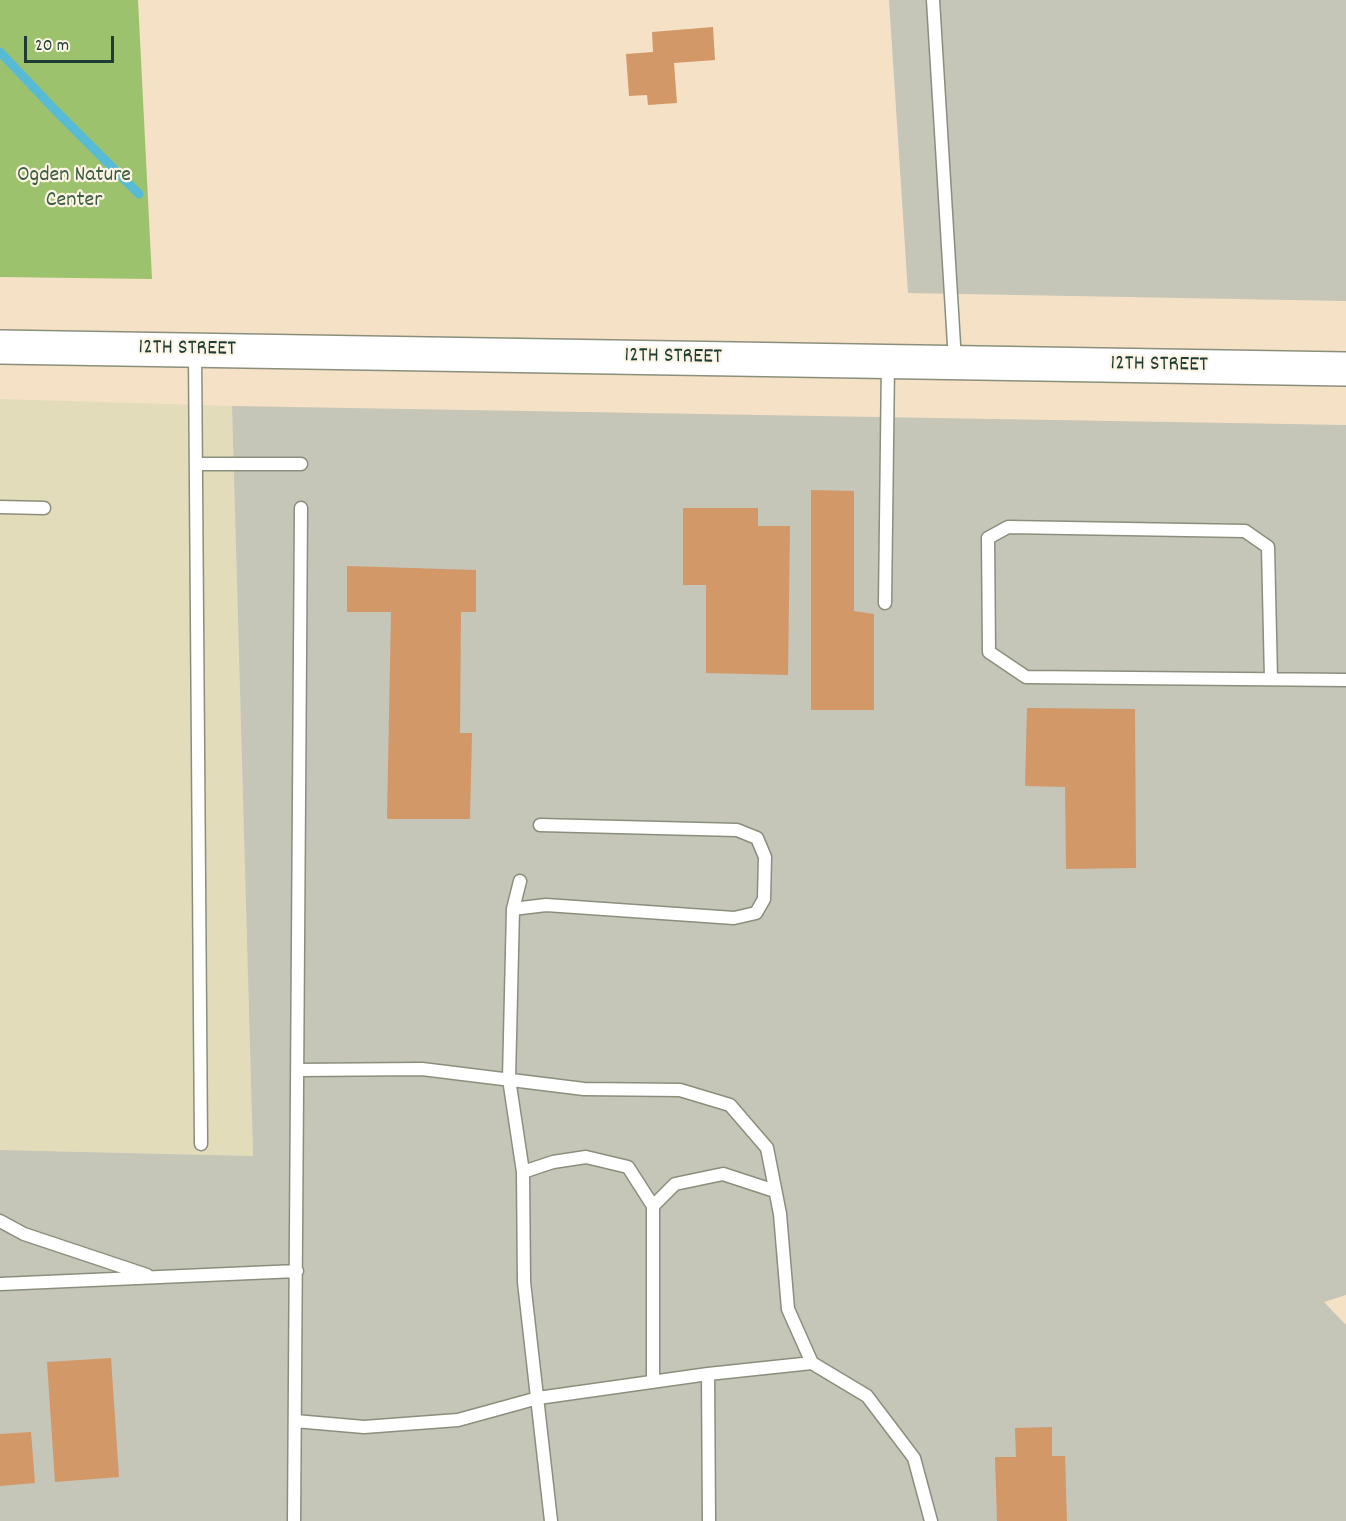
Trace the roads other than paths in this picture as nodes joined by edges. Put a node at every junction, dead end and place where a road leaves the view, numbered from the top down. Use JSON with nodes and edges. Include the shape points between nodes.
{"nodes":[{"id":1,"x":933,"y":0,"type":"edge"},
{"id":2,"x":0,"y":347,"type":"edge"},
{"id":3,"x":195,"y":350,"type":"junction"},
{"id":4,"x":888,"y":362,"type":"junction"},
{"id":5,"x":955,"y":363,"type":"junction"},
{"id":6,"x":1346,"y":369,"type":"edge"},
{"id":7,"x":197,"y":465,"type":"junction"},
{"id":8,"x":301,"y":465,"type":"dead end"},
{"id":9,"x":0,"y":507,"type":"edge"},
{"id":10,"x":44,"y":508,"type":"dead end"},
{"id":11,"x":301,"y":508,"type":"dead end"},
{"id":12,"x":885,"y":603,"type":"dead end"},
{"id":13,"x":1271,"y":679,"type":"junction"},
{"id":14,"x":1346,"y":680,"type":"edge"},
{"id":15,"x":540,"y":825,"type":"dead end"},
{"id":16,"x":520,"y":881,"type":"dead end"},
{"id":17,"x":513,"y":909,"type":"junction"},
{"id":18,"x":298,"y":1070,"type":"junction"},
{"id":19,"x":509,"y":1079,"type":"junction"},
{"id":20,"x":201,"y":1144,"type":"dead end"},
{"id":21,"x":523,"y":1172,"type":"junction"},
{"id":22,"x":775,"y":1191,"type":"junction"},
{"id":23,"x":653,"y":1206,"type":"junction"},
{"id":24,"x":0,"y":1221,"type":"edge"},
{"id":25,"x":297,"y":1271,"type":"junction"},
{"id":26,"x":154,"y":1277,"type":"junction"},
{"id":27,"x":0,"y":1284,"type":"edge"},
{"id":28,"x":812,"y":1363,"type":"junction"},
{"id":29,"x":708,"y":1374,"type":"junction"},
{"id":30,"x":653,"y":1382,"type":"junction"},
{"id":31,"x":538,"y":1398,"type":"junction"},
{"id":32,"x":295,"y":1421,"type":"junction"},
{"id":33,"x":294,"y":1521,"type":"edge"},
{"id":34,"x":551,"y":1521,"type":"edge"},
{"id":35,"x":709,"y":1521,"type":"edge"},
{"id":36,"x":931,"y":1521,"type":"edge"}],
"edges":[{"from":1,"to":5,"type":"lane"},
{"from":2,"to":3,"type":"main road","name":"12TH STREET"},
{"from":3,"to":4,"type":"main road","name":"12TH STREET"},
{"from":3,"to":7,"type":"lane"},
{"from":4,"to":5,"type":"main road","name":"12TH STREET"},
{"from":4,"to":12,"type":"lane"},
{"from":5,"to":6,"type":"main road","name":"12TH STREET"},
{"from":7,"to":8,"type":"lane"},
{"from":7,"to":20,"type":"lane"},
{"from":9,"to":10,"type":"lane"},
{"from":11,"to":18,"type":"lane"},
{"from":13,"to":13,"type":"lane","via":[[1026,677],[990,652],[988,538],[1008,527],[1245,531],[1268,547]]},
{"from":13,"to":14,"type":"lane"},
{"from":15,"to":17,"type":"lane","via":[[736,830],[757,838],[765,857],[764,899],[756,913],[734,918],[546,905]]},
{"from":16,"to":17,"type":"lane"},
{"from":17,"to":19,"type":"lane"},
{"from":18,"to":19,"type":"lane","via":[[422,1069]]},
{"from":18,"to":25,"type":"lane"},
{"from":19,"to":21,"type":"lane"},
{"from":19,"to":22,"type":"lane","via":[[584,1089],[680,1090],[730,1105],[767,1148]]},
{"from":21,"to":23,"type":"lane","via":[[586,1157],[628,1167]]},
{"from":21,"to":31,"type":"lane","via":[[524,1282]]},
{"from":22,"to":23,"type":"lane","via":[[723,1174],[675,1184]]},
{"from":22,"to":28,"type":"lane","via":[[788,1309]]},
{"from":23,"to":30,"type":"lane"},
{"from":24,"to":26,"type":"lane","via":[[24,1234]]},
{"from":25,"to":26,"type":"lane"},
{"from":25,"to":32,"type":"lane"},
{"from":26,"to":27,"type":"lane"},
{"from":28,"to":29,"type":"lane"},
{"from":28,"to":36,"type":"lane","via":[[867,1396],[908,1450],[914,1458]]},
{"from":29,"to":30,"type":"lane"},
{"from":29,"to":35,"type":"lane"},
{"from":30,"to":31,"type":"lane"},
{"from":31,"to":32,"type":"lane","via":[[458,1420],[364,1427]]},
{"from":31,"to":34,"type":"lane"},
{"from":32,"to":33,"type":"lane"}]}
